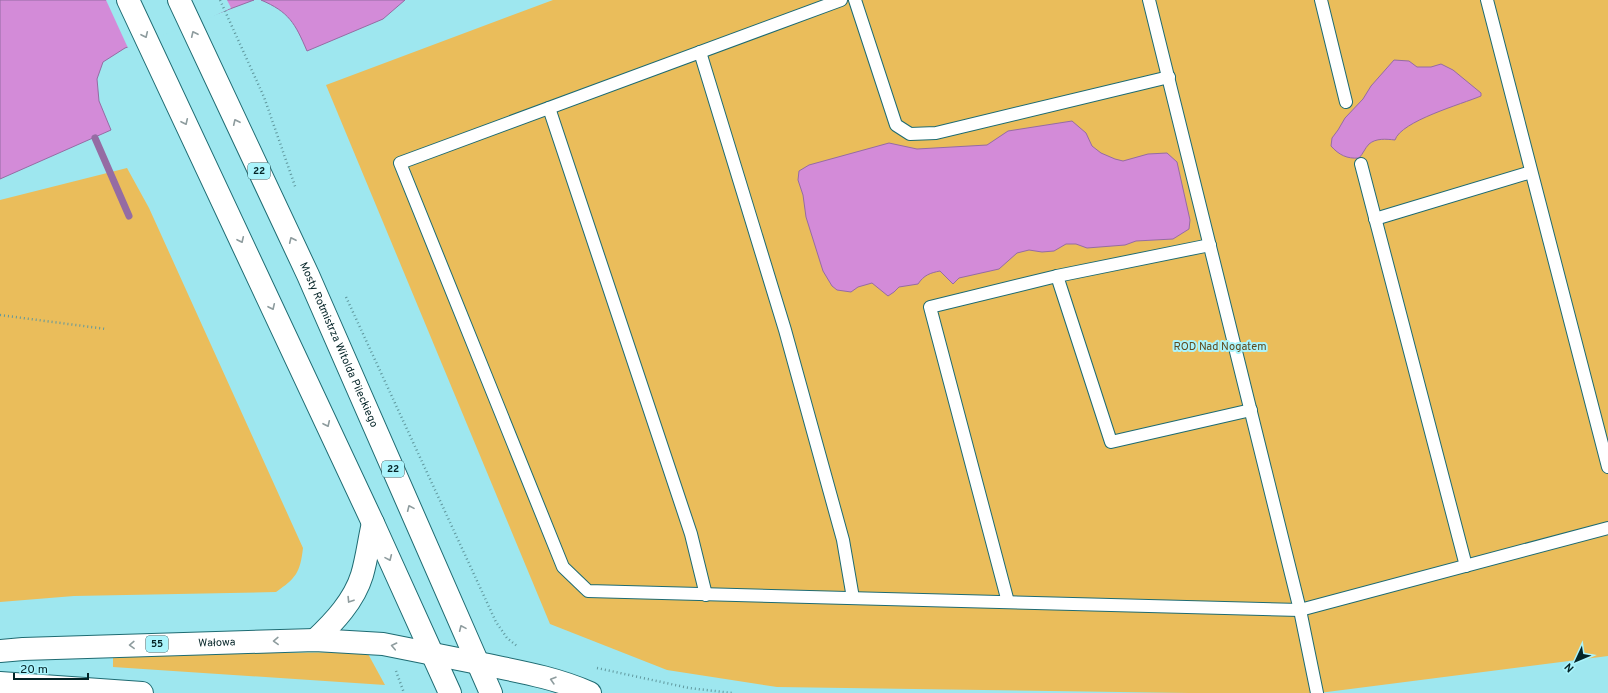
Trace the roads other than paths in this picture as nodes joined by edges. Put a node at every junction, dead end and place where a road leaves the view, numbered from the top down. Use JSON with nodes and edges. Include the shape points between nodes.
{"nodes":[{"id":1,"x":128,"y":0,"type":"edge"},
{"id":2,"x":179,"y":0,"type":"edge"},
{"id":3,"x":841,"y":0,"type":"edge"},
{"id":4,"x":855,"y":0,"type":"edge"},
{"id":5,"x":1149,"y":0,"type":"edge"},
{"id":6,"x":1321,"y":0,"type":"edge"},
{"id":7,"x":1487,"y":0,"type":"edge"},
{"id":8,"x":700,"y":52,"type":"junction"},
{"id":9,"x":1169,"y":77,"type":"junction"},
{"id":10,"x":1346,"y":102,"type":"dead end"},
{"id":11,"x":549,"y":108,"type":"junction"},
{"id":12,"x":1361,"y":164,"type":"dead end"},
{"id":13,"x":1531,"y":172,"type":"junction"},
{"id":14,"x":1375,"y":219,"type":"junction"},
{"id":15,"x":1210,"y":245,"type":"junction"},
{"id":16,"x":1057,"y":276,"type":"junction"},
{"id":17,"x":1251,"y":410,"type":"junction"},
{"id":18,"x":1608,"y":467,"type":"edge"},
{"id":19,"x":373,"y":523,"type":"junction"},
{"id":20,"x":1608,"y":528,"type":"edge"},
{"id":21,"x":1466,"y":566,"type":"junction"},
{"id":22,"x":706,"y":594,"type":"junction"},
{"id":23,"x":853,"y":598,"type":"junction"},
{"id":24,"x":1008,"y":602,"type":"junction"},
{"id":25,"x":1300,"y":610,"type":"junction"},
{"id":26,"x":315,"y":640,"type":"junction"},
{"id":27,"x":0,"y":651,"type":"edge"},
{"id":28,"x":432,"y":654,"type":"junction"},
{"id":29,"x":478,"y":663,"type":"junction"},
{"id":30,"x":0,"y":682,"type":"edge"},
{"id":31,"x":142,"y":693,"type":"edge"},
{"id":32,"x":450,"y":693,"type":"edge"},
{"id":33,"x":491,"y":693,"type":"edge"},
{"id":34,"x":590,"y":693,"type":"edge"},
{"id":35,"x":1317,"y":693,"type":"edge"}],
"edges":[{"from":1,"to":19,"type":"main road","one_way":true},
{"from":29,"to":2,"type":"main road","name":"Mosty Rotmistrza Witolda Pileckiego","number":"22","one_way":true,"via":[[308,275]]},
{"from":3,"to":8,"type":"lane"},
{"from":4,"to":9,"type":"lane","via":[[896,125],[910,134],[936,133]]},
{"from":5,"to":9,"type":"lane"},
{"from":6,"to":10,"type":"lane"},
{"from":7,"to":13,"type":"lane"},
{"from":8,"to":11,"type":"lane"},
{"from":8,"to":23,"type":"lane","via":[[785,330],[843,540]]},
{"from":9,"to":15,"type":"lane"},
{"from":11,"to":22,"type":"lane","via":[[689,527]]},
{"from":11,"to":22,"type":"lane","via":[[400,163],[563,567],[588,591]]},
{"from":12,"to":14,"type":"lane"},
{"from":13,"to":14,"type":"lane"},
{"from":13,"to":18,"type":"lane"},
{"from":14,"to":21,"type":"lane"},
{"from":15,"to":16,"type":"lane"},
{"from":15,"to":17,"type":"lane"},
{"from":16,"to":17,"type":"lane","via":[[1111,442]]},
{"from":16,"to":24,"type":"lane","via":[[930,307]]},
{"from":17,"to":25,"type":"lane"},
{"from":19,"to":26,"type":"main road","one_way":true,"via":[[362,576],[354,594],[330,626]]},
{"from":19,"to":28,"type":"main road","one_way":true},
{"from":20,"to":21,"type":"lane"},
{"from":21,"to":25,"type":"lane"},
{"from":22,"to":23,"type":"lane"},
{"from":23,"to":24,"type":"lane"},
{"from":24,"to":25,"type":"lane"},
{"from":25,"to":35,"type":"lane"},
{"from":26,"to":27,"type":"main road","name":"Wałowa","number":"55","one_way":true},
{"from":28,"to":26,"type":"main road","name":"Wałowa","one_way":true,"via":[[384,644]]},
{"from":28,"to":29,"type":"main road","name":"Wałowa"},
{"from":28,"to":32,"type":"main road"},
{"from":29,"to":33,"type":"main road","name":"Mosty Rotmistrza Witolda Pileckiego","number":"22"},
{"from":34,"to":29,"type":"main road","name":"Wałowa","one_way":true,"via":[[540,676]]},
{"from":30,"to":31,"type":"main road"}]}
